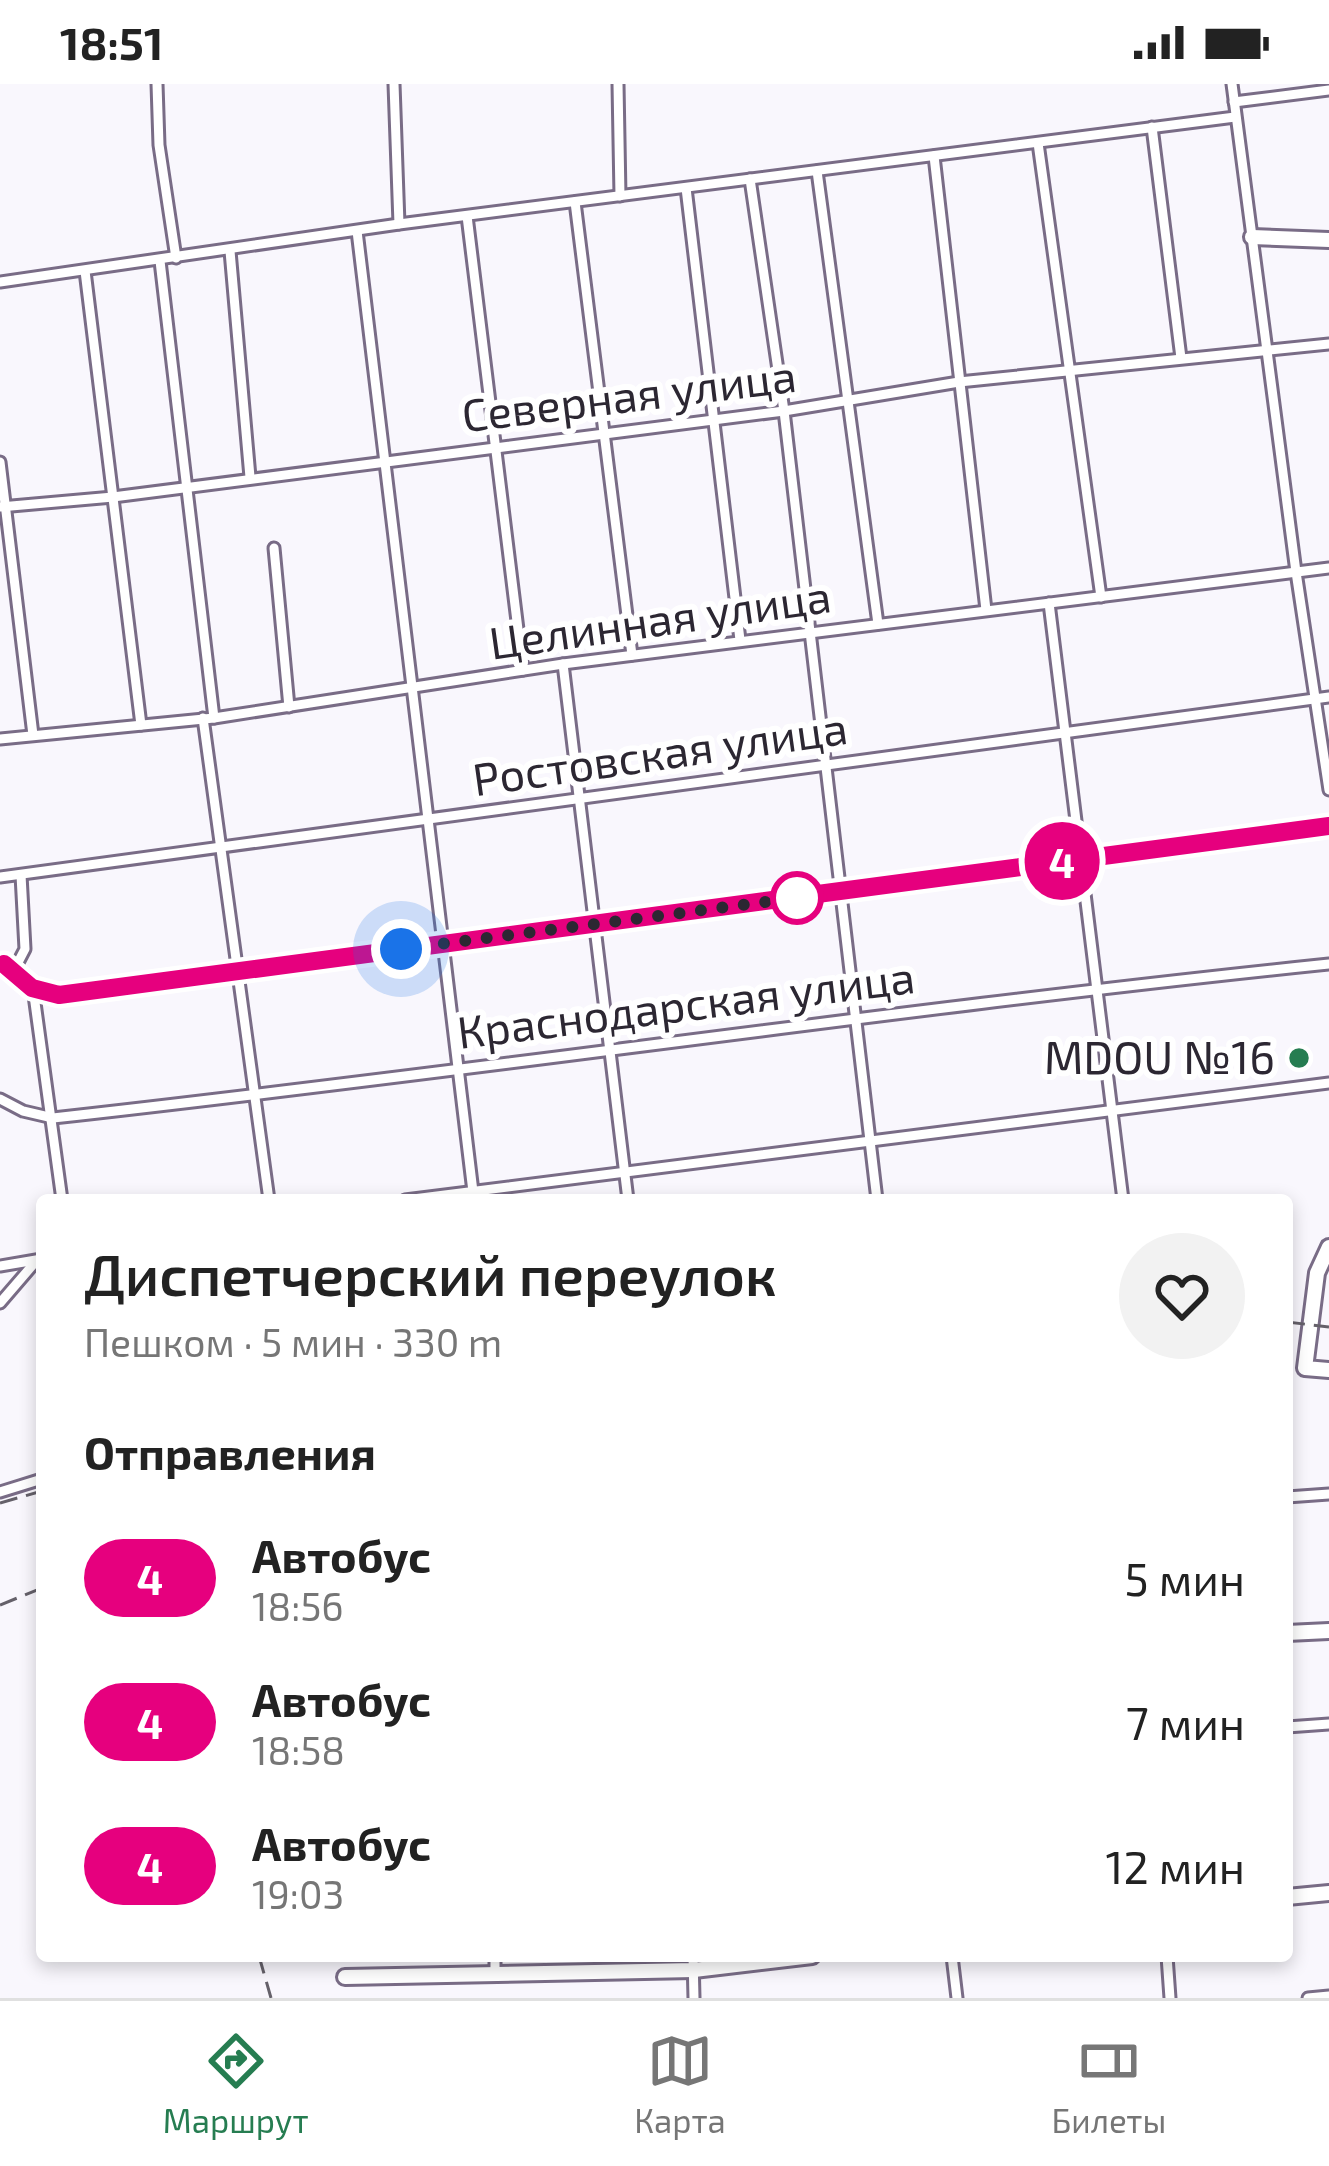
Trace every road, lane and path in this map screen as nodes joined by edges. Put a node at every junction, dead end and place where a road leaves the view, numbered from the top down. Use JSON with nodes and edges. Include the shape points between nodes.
{"nodes":[{"id":1,"x":158,"y":84,"type":"edge"},
{"id":2,"x":394,"y":84,"type":"edge"},
{"id":3,"x":618,"y":84,"type":"edge"},
{"id":4,"x":1232,"y":84,"type":"edge"},
{"id":5,"x":1329,"y":90,"type":"edge"},
{"id":6,"x":1234,"y":102,"type":"junction"},
{"id":7,"x":1235,"y":117,"type":"junction"},
{"id":8,"x":1152,"y":128,"type":"junction"},
{"id":9,"x":1037,"y":142,"type":"junction"},
{"id":10,"x":934,"y":156,"type":"junction"},
{"id":11,"x":817,"y":172,"type":"junction"},
{"id":12,"x":750,"y":179,"type":"junction"},
{"id":13,"x":686,"y":188,"type":"junction"},
{"id":14,"x":620,"y":196,"type":"junction"},
{"id":15,"x":575,"y":202,"type":"junction"},
{"id":16,"x":467,"y":216,"type":"junction"},
{"id":17,"x":399,"y":224,"type":"junction"},
{"id":18,"x":357,"y":231,"type":"junction"},
{"id":19,"x":1252,"y":237,"type":"junction"},
{"id":20,"x":1329,"y":240,"type":"edge"},
{"id":21,"x":230,"y":251,"type":"junction"},
{"id":22,"x":176,"y":258,"type":"junction"},
{"id":23,"x":160,"y":261,"type":"junction"},
{"id":24,"x":85,"y":271,"type":"junction"},
{"id":25,"x":0,"y":282,"type":"edge"},
{"id":26,"x":1329,"y":344,"type":"edge"},
{"id":27,"x":1266,"y":348,"type":"junction"},
{"id":28,"x":1180,"y":358,"type":"junction"},
{"id":29,"x":1069,"y":369,"type":"junction"},
{"id":30,"x":959,"y":382,"type":"junction"},
{"id":31,"x":849,"y":399,"type":"junction"},
{"id":32,"x":784,"y":411,"type":"junction"},
{"id":33,"x":714,"y":419,"type":"junction"},
{"id":34,"x":606,"y":431,"type":"junction"},
{"id":35,"x":493,"y":446,"type":"junction"},
{"id":36,"x":385,"y":461,"type":"junction"},
{"id":37,"x":0,"y":462,"type":"edge"},
{"id":38,"x":250,"y":477,"type":"junction"},
{"id":39,"x":186,"y":486,"type":"junction"},
{"id":40,"x":112,"y":497,"type":"junction"},
{"id":41,"x":2,"y":507,"type":"edge"},
{"id":42,"x":274,"y":548,"type":"dead end"},
{"id":43,"x":1329,"y":568,"type":"edge"},
{"id":44,"x":1296,"y":572,"type":"junction"},
{"id":45,"x":1100,"y":597,"type":"junction"},
{"id":46,"x":1049,"y":603,"type":"junction"},
{"id":47,"x":986,"y":610,"type":"junction"},
{"id":48,"x":878,"y":625,"type":"junction"},
{"id":49,"x":811,"y":632,"type":"junction"},
{"id":50,"x":740,"y":640,"type":"junction"},
{"id":51,"x":632,"y":655,"type":"junction"},
{"id":52,"x":563,"y":664,"type":"junction"},
{"id":53,"x":523,"y":670,"type":"junction"},
{"id":54,"x":414,"y":689,"type":"junction"},
{"id":55,"x":1329,"y":697,"type":"edge"},
{"id":56,"x":1316,"y":698,"type":"junction"},
{"id":57,"x":289,"y":707,"type":"junction"},
{"id":58,"x":208,"y":718,"type":"junction"},
{"id":59,"x":141,"y":725,"type":"junction"},
{"id":60,"x":33,"y":735,"type":"junction"},
{"id":61,"x":1064,"y":735,"type":"junction"},
{"id":62,"x":0,"y":739,"type":"edge"},
{"id":63,"x":826,"y":765,"type":"junction"},
{"id":64,"x":1329,"y":790,"type":"edge"},
{"id":65,"x":579,"y":797,"type":"junction"},
{"id":66,"x":429,"y":818,"type":"junction"},
{"id":67,"x":1329,"y":826,"type":"edge"},
{"id":68,"x":223,"y":844,"type":"junction"},
{"id":69,"x":1078,"y":859,"type":"junction"},
{"id":70,"x":21,"y":874,"type":"junction"},
{"id":71,"x":0,"y":877,"type":"edge"},
{"id":72,"x":839,"y":893,"type":"junction"},
{"id":73,"x":593,"y":922,"type":"junction"},
{"id":74,"x":443,"y":942,"type":"junction"},
{"id":75,"x":0,"y":961,"type":"edge"},
{"id":76,"x":1329,"y":964,"type":"edge"},
{"id":77,"x":241,"y":971,"type":"junction"},
{"id":78,"x":13,"y":972,"type":"junction"},
{"id":79,"x":32,"y":988,"type":"junction"},
{"id":80,"x":1095,"y":988,"type":"junction"},
{"id":81,"x":857,"y":1017,"type":"junction"},
{"id":82,"x":611,"y":1051,"type":"junction"},
{"id":83,"x":457,"y":1067,"type":"junction"},
{"id":84,"x":1329,"y":1083,"type":"edge"},
{"id":85,"x":256,"y":1096,"type":"junction"},
{"id":86,"x":0,"y":1099,"type":"edge"},
{"id":87,"x":1111,"y":1112,"type":"junction"},
{"id":88,"x":53,"y":1118,"type":"junction"},
{"id":89,"x":872,"y":1142,"type":"junction"},
{"id":90,"x":626,"y":1173,"type":"junction"},
{"id":91,"x":61,"y":1194,"type":"edge"},
{"id":92,"x":268,"y":1194,"type":"edge"},
{"id":93,"x":474,"y":1194,"type":"edge"},
{"id":94,"x":481,"y":1194,"type":"edge"},
{"id":95,"x":628,"y":1194,"type":"edge"},
{"id":96,"x":876,"y":1194,"type":"edge"},
{"id":97,"x":1122,"y":1194,"type":"edge"},
{"id":98,"x":1329,"y":1247,"type":"edge"},
{"id":99,"x":36,"y":1260,"type":"edge"},
{"id":100,"x":36,"y":1263,"type":"edge"},
{"id":101,"x":0,"y":1266,"type":"edge"},
{"id":102,"x":1323,"y":1276,"type":"edge"},
{"id":103,"x":0,"y":1303,"type":"edge"},
{"id":104,"x":1293,"y":1368,"type":"edge"},
{"id":105,"x":1305,"y":1368,"type":"junction"},
{"id":106,"x":1329,"y":1370,"type":"edge"},
{"id":107,"x":36,"y":1481,"type":"edge"},
{"id":108,"x":0,"y":1492,"type":"edge"},
{"id":109,"x":1329,"y":1494,"type":"edge"},
{"id":110,"x":1293,"y":1497,"type":"edge"},
{"id":111,"x":1329,"y":1630,"type":"edge"},
{"id":112,"x":1293,"y":1633,"type":"edge"},
{"id":113,"x":1329,"y":1724,"type":"edge"},
{"id":114,"x":1293,"y":1727,"type":"edge"},
{"id":115,"x":1329,"y":1893,"type":"edge"},
{"id":116,"x":1293,"y":1896,"type":"edge"},
{"id":117,"x":953,"y":1962,"type":"edge"},
{"id":118,"x":1167,"y":1962,"type":"edge"},
{"id":119,"x":693,"y":1963,"type":"edge"},
{"id":120,"x":495,"y":1964,"type":"edge"},
{"id":121,"x":345,"y":1977,"type":"dead end"},
{"id":122,"x":1329,"y":1996,"type":"edge"},
{"id":123,"x":694,"y":1998,"type":"edge"},
{"id":124,"x":957,"y":1998,"type":"edge"},
{"id":125,"x":1170,"y":1998,"type":"edge"},
{"id":126,"x":1308,"y":1998,"type":"edge"}],
"edges":[{"from":1,"to":22,"type":"street"},
{"from":2,"to":17,"type":"street"},
{"from":3,"to":14,"type":"street"},
{"from":4,"to":6,"type":"street"},
{"from":5,"to":6,"type":"street"},
{"from":6,"to":7,"type":"street"},
{"from":7,"to":8,"type":"street"},
{"from":7,"to":19,"type":"street"},
{"from":8,"to":9,"type":"street"},
{"from":8,"to":28,"type":"street"},
{"from":9,"to":10,"type":"street"},
{"from":9,"to":29,"type":"street"},
{"from":10,"to":11,"type":"street"},
{"from":10,"to":30,"type":"street"},
{"from":11,"to":12,"type":"street"},
{"from":11,"to":31,"type":"street"},
{"from":12,"to":13,"type":"street"},
{"from":12,"to":32,"type":"street"},
{"from":13,"to":14,"type":"street"},
{"from":13,"to":33,"type":"street"},
{"from":14,"to":15,"type":"street"},
{"from":15,"to":16,"type":"street"},
{"from":15,"to":34,"type":"street"},
{"from":16,"to":17,"type":"street"},
{"from":16,"to":35,"type":"street"},
{"from":17,"to":18,"type":"street"},
{"from":18,"to":21,"type":"street"},
{"from":18,"to":36,"type":"street"},
{"from":19,"to":20,"type":"street"},
{"from":19,"to":27,"type":"street"},
{"from":21,"to":22,"type":"street"},
{"from":21,"to":38,"type":"street"},
{"from":22,"to":23,"type":"street"},
{"from":23,"to":24,"type":"street"},
{"from":23,"to":39,"type":"street"},
{"from":24,"to":25,"type":"street"},
{"from":24,"to":40,"type":"street"},
{"from":26,"to":27,"type":"street","name":"Северная улица"},
{"from":27,"to":28,"type":"street","name":"Северная улица"},
{"from":27,"to":44,"type":"street"},
{"from":28,"to":29,"type":"street","name":"Северная улица"},
{"from":29,"to":30,"type":"street","name":"Северная улица"},
{"from":29,"to":45,"type":"street"},
{"from":30,"to":31,"type":"street","name":"Северная улица"},
{"from":30,"to":47,"type":"street"},
{"from":31,"to":32,"type":"street","name":"Северная улица"},
{"from":31,"to":48,"type":"street"},
{"from":32,"to":33,"type":"street","name":"Северная улица"},
{"from":32,"to":49,"type":"street"},
{"from":33,"to":34,"type":"street","name":"Северная улица"},
{"from":33,"to":50,"type":"street"},
{"from":34,"to":35,"type":"street","name":"Северная улица"},
{"from":34,"to":51,"type":"street"},
{"from":35,"to":36,"type":"street","name":"Северная улица"},
{"from":35,"to":53,"type":"street"},
{"from":36,"to":38,"type":"street","name":"Северная улица"},
{"from":36,"to":54,"type":"street"},
{"from":37,"to":41,"type":"street"},
{"from":38,"to":39,"type":"street","name":"Северная улица"},
{"from":39,"to":40,"type":"street","name":"Северная улица"},
{"from":39,"to":58,"type":"street"},
{"from":40,"to":41,"type":"street","name":"Северная улица"},
{"from":40,"to":59,"type":"street"},
{"from":41,"to":60,"type":"street"},
{"from":42,"to":57,"type":"street"},
{"from":43,"to":44,"type":"street","name":"Целинная улица"},
{"from":44,"to":45,"type":"street","name":"Целинная улица"},
{"from":44,"to":56,"type":"street"},
{"from":45,"to":46,"type":"street","name":"Целинная улица"},
{"from":46,"to":47,"type":"street","name":"Целинная улица"},
{"from":46,"to":61,"type":"street"},
{"from":47,"to":48,"type":"street","name":"Целинная улица"},
{"from":48,"to":49,"type":"street","name":"Целинная улица"},
{"from":49,"to":50,"type":"street","name":"Целинная улица"},
{"from":49,"to":63,"type":"street"},
{"from":50,"to":51,"type":"street","name":"Целинная улица"},
{"from":51,"to":52,"type":"street","name":"Целинная улица"},
{"from":52,"to":53,"type":"street","name":"Целинная улица"},
{"from":52,"to":65,"type":"street"},
{"from":53,"to":54,"type":"street","name":"Целинная улица"},
{"from":54,"to":57,"type":"street","name":"Целинная улица"},
{"from":54,"to":66,"type":"street"},
{"from":55,"to":56,"type":"street","name":"Ростовская улица"},
{"from":56,"to":61,"type":"street","name":"Ростовская улица"},
{"from":56,"to":64,"type":"street"},
{"from":57,"to":58,"type":"street","name":"Целинная улица"},
{"from":58,"to":59,"type":"street","name":"Целинная улица"},
{"from":58,"to":68,"type":"street"},
{"from":59,"to":60,"type":"street","name":"Целинная улица"},
{"from":60,"to":62,"type":"street","name":"Целинная улица"},
{"from":61,"to":63,"type":"street","name":"Ростовская улица"},
{"from":61,"to":69,"type":"street"},
{"from":63,"to":65,"type":"street","name":"Ростовская улица"},
{"from":63,"to":72,"type":"street"},
{"from":65,"to":66,"type":"street","name":"Ростовская улица"},
{"from":65,"to":73,"type":"street"},
{"from":66,"to":68,"type":"street","name":"Ростовская улица"},
{"from":66,"to":74,"type":"street"},
{"from":67,"to":69,"type":"street"},
{"from":68,"to":70,"type":"street","name":"Ростовская улица"},
{"from":68,"to":77,"type":"street"},
{"from":69,"to":72,"type":"street"},
{"from":69,"to":80,"type":"street"},
{"from":70,"to":71,"type":"street","name":"Ростовская улица"},
{"from":70,"to":78,"type":"street","via":[[25,949]]},
{"from":72,"to":73,"type":"street"},
{"from":72,"to":81,"type":"street"},
{"from":73,"to":74,"type":"street"},
{"from":73,"to":82,"type":"street"},
{"from":74,"to":77,"type":"street"},
{"from":74,"to":83,"type":"street"},
{"from":75,"to":78,"type":"street"},
{"from":76,"to":80,"type":"street","name":"Краснодарская улица"},
{"from":77,"to":79,"type":"street","via":[[59,995]]},
{"from":77,"to":85,"type":"street"},
{"from":78,"to":79,"type":"street"},
{"from":79,"to":88,"type":"street"},
{"from":80,"to":81,"type":"street","name":"Краснодарская улица"},
{"from":80,"to":87,"type":"street"},
{"from":81,"to":82,"type":"street","name":"Краснодарская улица"},
{"from":81,"to":89,"type":"street"},
{"from":82,"to":83,"type":"street","name":"Краснодарская улица"},
{"from":82,"to":90,"type":"street"},
{"from":83,"to":85,"type":"street","name":"Краснодарская улица"},
{"from":83,"to":93,"type":"street"},
{"from":84,"to":87,"type":"street"},
{"from":85,"to":88,"type":"street","name":"Краснодарская улица"},
{"from":85,"to":92,"type":"street"},
{"from":86,"to":88,"type":"street"},
{"from":87,"to":89,"type":"street"},
{"from":87,"to":97,"type":"street"},
{"from":88,"to":91,"type":"street"},
{"from":89,"to":90,"type":"street"},
{"from":89,"to":96,"type":"street"},
{"from":90,"to":94,"type":"street"},
{"from":90,"to":95,"type":"street"},
{"from":98,"to":102,"type":"street"},
{"from":99,"to":101,"type":"street"},
{"from":100,"to":103,"type":"street"},
{"from":102,"to":105,"type":"street"},
{"from":104,"to":105,"type":"street"},
{"from":105,"to":106,"type":"street"},
{"from":107,"to":108,"type":"street"},
{"from":109,"to":110,"type":"street"},
{"from":111,"to":112,"type":"street"},
{"from":113,"to":114,"type":"street"},
{"from":115,"to":116,"type":"street"},
{"from":117,"to":124,"type":"street"},
{"from":118,"to":125,"type":"street"},
{"from":119,"to":120,"type":"street"},
{"from":119,"to":123,"type":"street"},
{"from":120,"to":121,"type":"street"},
{"from":122,"to":126,"type":"street"}]}
